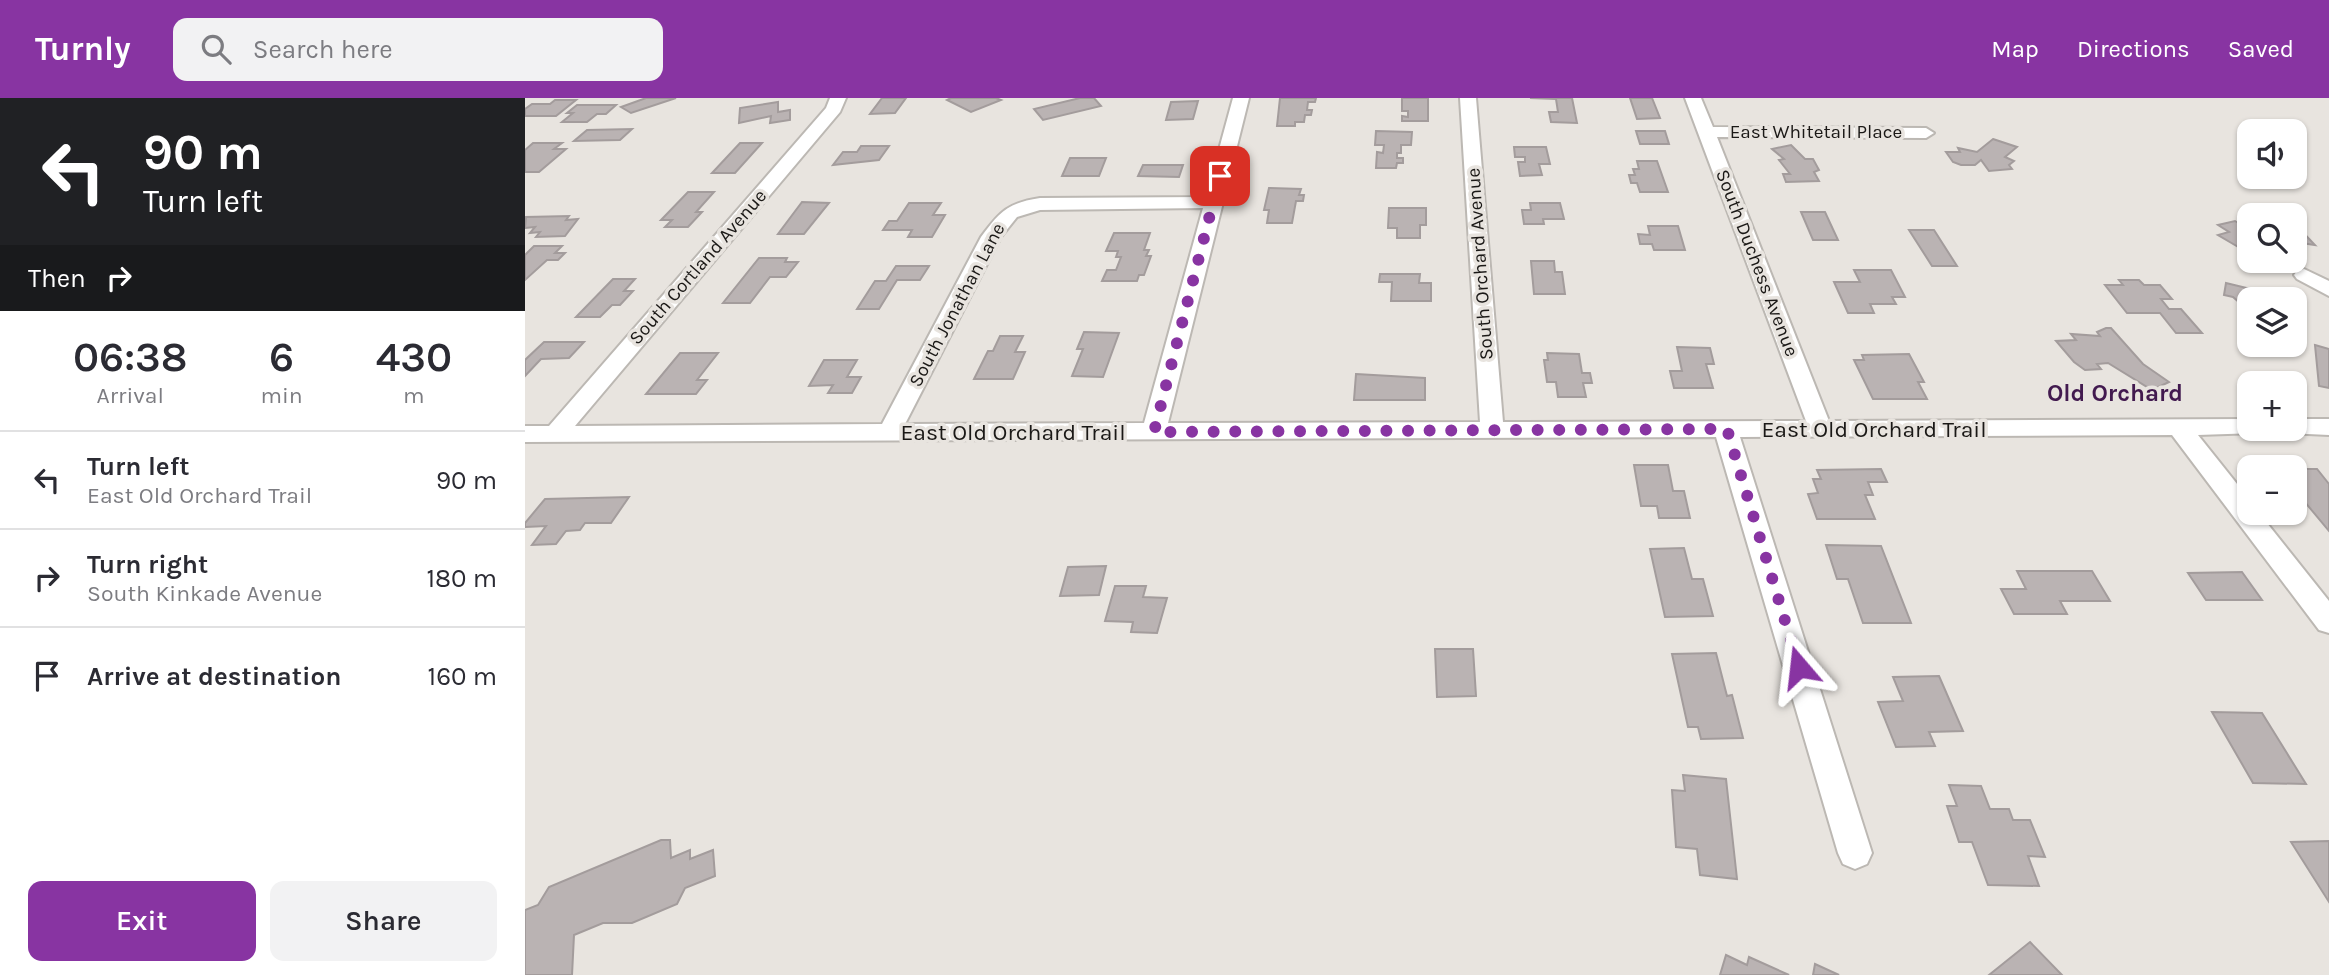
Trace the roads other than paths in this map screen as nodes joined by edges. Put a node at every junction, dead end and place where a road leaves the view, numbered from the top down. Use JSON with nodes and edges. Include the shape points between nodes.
{"nodes":[{"id":1,"x":838,"y":98,"type":"edge"},
{"id":2,"x":1241,"y":98,"type":"edge"},
{"id":3,"x":1468,"y":98,"type":"edge"},
{"id":4,"x":1693,"y":98,"type":"edge"},
{"id":5,"x":1706,"y":132,"type":"junction"},
{"id":6,"x":1926,"y":133,"type":"dead end"},
{"id":7,"x":1213,"y":202,"type":"junction"},
{"id":8,"x":2304,"y":275,"type":"dead end"},
{"id":9,"x":2329,"y":290,"type":"edge"},
{"id":10,"x":2237,"y":427,"type":"edge"},
{"id":11,"x":2307,"y":427,"type":"edge"},
{"id":12,"x":2329,"y":427,"type":"edge"},
{"id":13,"x":2179,"y":428,"type":"junction"},
{"id":14,"x":1727,"y":429,"type":"junction"},
{"id":15,"x":1821,"y":429,"type":"junction"},
{"id":16,"x":1492,"y":430,"type":"junction"},
{"id":17,"x":1154,"y":432,"type":"junction"},
{"id":18,"x":889,"y":433,"type":"junction"},
{"id":19,"x":525,"y":434,"type":"edge"},
{"id":20,"x":555,"y":434,"type":"junction"},
{"id":21,"x":2329,"y":622,"type":"edge"},
{"id":22,"x":1855,"y":852,"type":"dead end"}],
"edges":[{"from":1,"to":20,"type":"street","name":"South Cortland Avenue","via":[[834,109]]},
{"from":2,"to":7,"type":"street"},
{"from":3,"to":16,"type":"street","name":"South Orchard Avenue"},
{"from":4,"to":5,"type":"street","name":"South Duchess Avenue"},
{"from":5,"to":6,"type":"street","name":"East Whitetail Place"},
{"from":5,"to":15,"type":"street","name":"South Duchess Avenue"},
{"from":7,"to":17,"type":"street"},
{"from":7,"to":18,"type":"street","name":"South Jonathan Lane","via":[[1015,207],[991,237]]},
{"from":8,"to":9,"type":"street"},
{"from":10,"to":13,"type":"street","name":"East Old Orchard Trail"},
{"from":11,"to":12,"type":"street"},
{"from":13,"to":15,"type":"street","name":"East Old Orchard Trail"},
{"from":13,"to":21,"type":"street"},
{"from":14,"to":15,"type":"street","name":"East Old Orchard Trail"},
{"from":14,"to":16,"type":"street","name":"East Old Orchard Trail"},
{"from":14,"to":22,"type":"street"},
{"from":16,"to":17,"type":"street","name":"East Old Orchard Trail"},
{"from":17,"to":18,"type":"street","name":"East Old Orchard Trail"},
{"from":18,"to":20,"type":"street","name":"East Old Orchard Trail"},
{"from":19,"to":20,"type":"street","name":"East Old Orchard Trail"}]}
